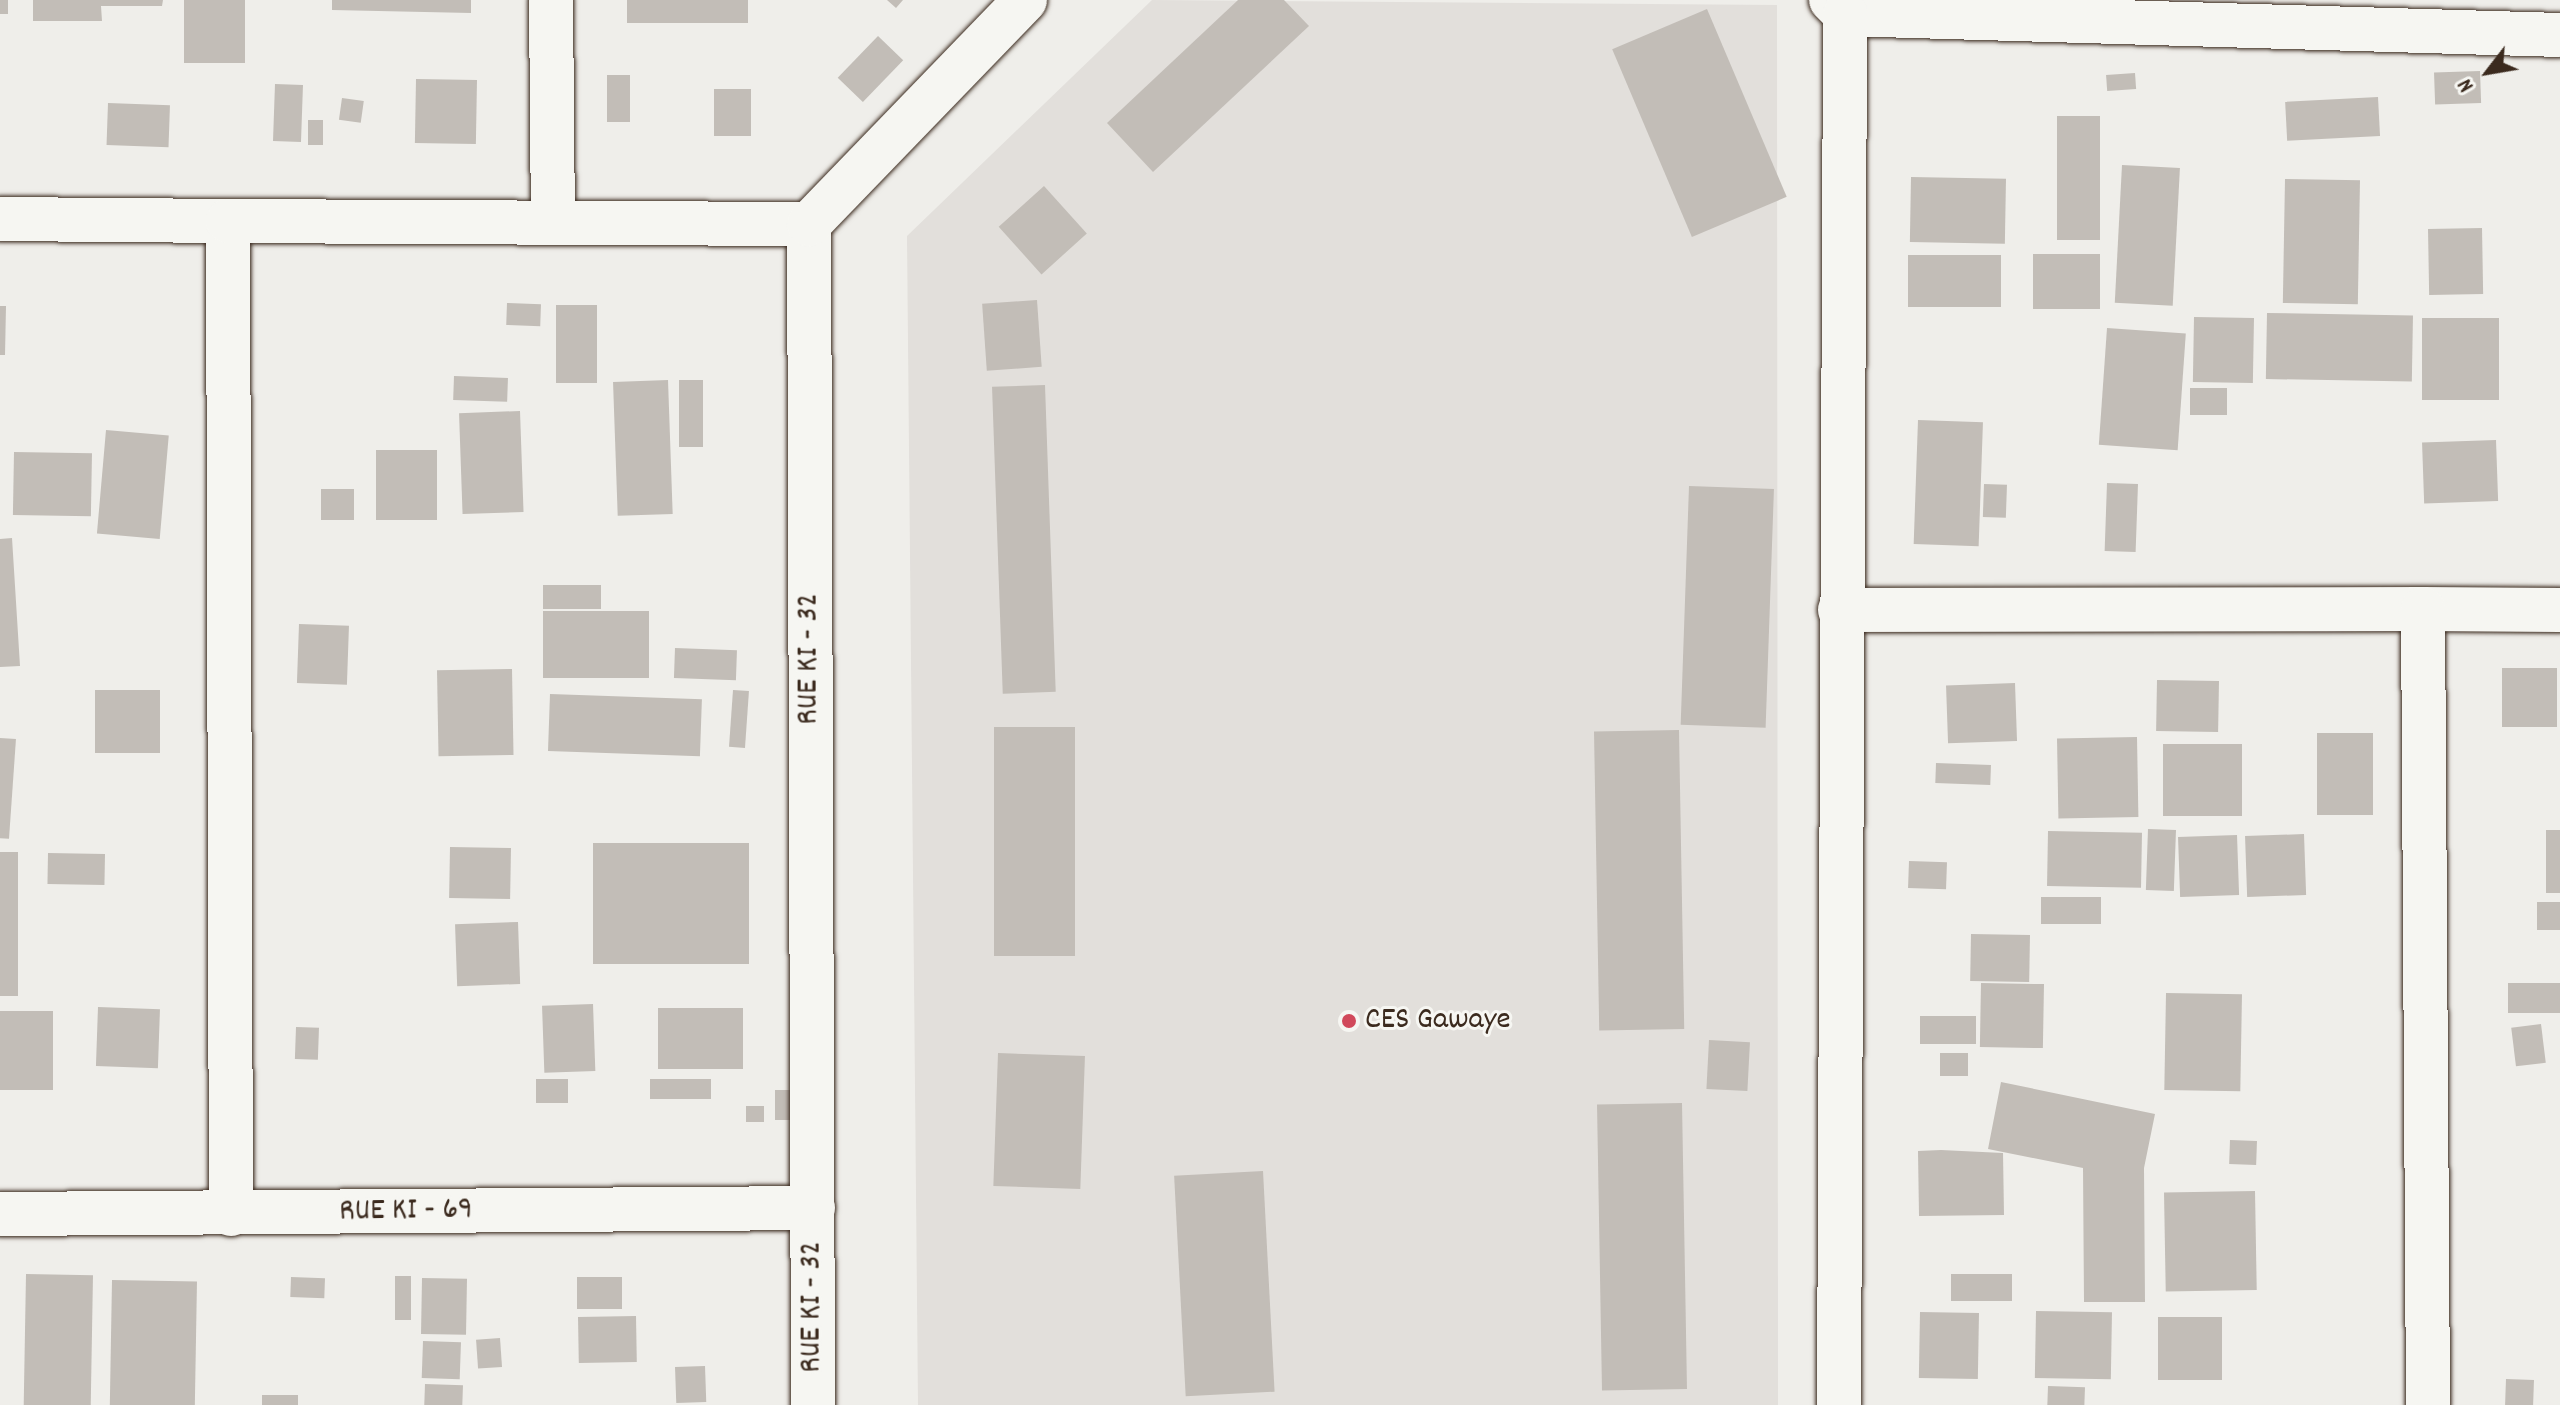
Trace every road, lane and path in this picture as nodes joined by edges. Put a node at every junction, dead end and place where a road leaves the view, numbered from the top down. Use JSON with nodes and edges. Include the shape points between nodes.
{"nodes":[{"id":1,"x":551,"y":0,"type":"edge"},
{"id":2,"x":1025,"y":0,"type":"edge"},
{"id":3,"x":1838,"y":7,"type":"edge"},
{"id":4,"x":2560,"y":35,"type":"edge"},
{"id":5,"x":0,"y":219,"type":"edge"},
{"id":6,"x":228,"y":221,"type":"junction"},
{"id":7,"x":553,"y":222,"type":"junction"},
{"id":8,"x":809,"y":224,"type":"junction"},
{"id":9,"x":2423,"y":609,"type":"junction"},
{"id":10,"x":1840,"y":610,"type":"junction"},
{"id":11,"x":2560,"y":610,"type":"edge"},
{"id":12,"x":813,"y":1208,"type":"junction"},
{"id":13,"x":0,"y":1214,"type":"edge"},
{"id":14,"x":231,"y":1214,"type":"junction"},
{"id":15,"x":813,"y":1405,"type":"edge"},
{"id":16,"x":1839,"y":1405,"type":"edge"},
{"id":17,"x":2428,"y":1405,"type":"edge"}],
"edges":[{"from":1,"to":7,"type":"street"},
{"from":2,"to":8,"type":"street"},
{"from":3,"to":4,"type":"street"},
{"from":3,"to":10,"type":"street"},
{"from":5,"to":6,"type":"street"},
{"from":6,"to":7,"type":"street"},
{"from":6,"to":14,"type":"street"},
{"from":7,"to":8,"type":"street"},
{"from":8,"to":12,"type":"street","name":"RUE KI - 32"},
{"from":9,"to":10,"type":"street"},
{"from":9,"to":11,"type":"street"},
{"from":9,"to":17,"type":"street"},
{"from":10,"to":16,"type":"street"},
{"from":12,"to":14,"type":"street","name":"RUE KI - 69"},
{"from":12,"to":15,"type":"street","name":"RUE KI - 32"},
{"from":13,"to":14,"type":"street","name":"RUE KI - 69"}]}
